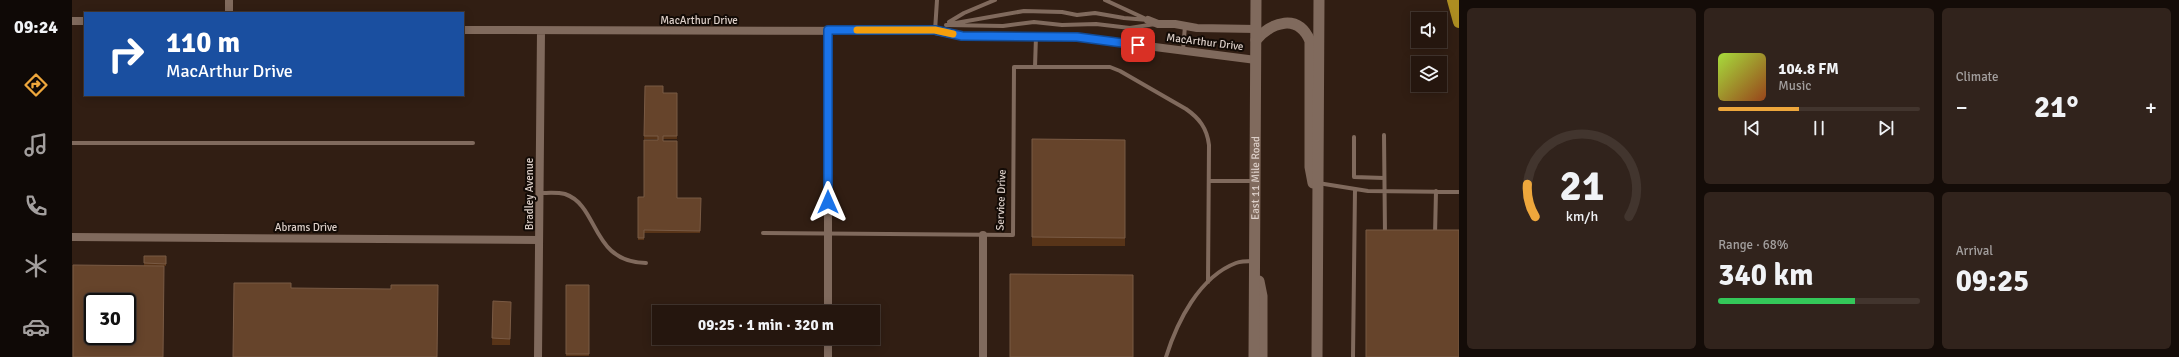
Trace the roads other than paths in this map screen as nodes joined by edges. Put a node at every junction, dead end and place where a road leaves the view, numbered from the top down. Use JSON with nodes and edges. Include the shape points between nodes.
{"nodes":[{"id":1,"x":229,"y":0,"type":"edge"},
{"id":2,"x":936,"y":0,"type":"edge"},
{"id":3,"x":995,"y":0,"type":"edge"},
{"id":4,"x":1105,"y":0,"type":"edge"},
{"id":5,"x":1256,"y":0,"type":"edge"},
{"id":6,"x":1320,"y":0,"type":"edge"},
{"id":7,"x":1453,"y":0,"type":"edge"},
{"id":8,"x":229,"y":12,"type":"edge"},
{"id":9,"x":1148,"y":20,"type":"junction"},
{"id":10,"x":72,"y":21,"type":"edge"},
{"id":11,"x":84,"y":21,"type":"edge"},
{"id":12,"x":1459,"y":22,"type":"edge"},
{"id":13,"x":1158,"y":24,"type":"junction"},
{"id":14,"x":946,"y":25,"type":"junction"},
{"id":15,"x":1185,"y":26,"type":"junction"},
{"id":16,"x":464,"y":30,"type":"edge"},
{"id":17,"x":828,"y":30,"type":"junction"},
{"id":18,"x":935,"y":30,"type":"junction"},
{"id":19,"x":541,"y":31,"type":"junction"},
{"id":20,"x":1256,"y":34,"type":"junction"},
{"id":21,"x":1036,"y":36,"type":"junction"},
{"id":22,"x":1183,"y":50,"type":"junction"},
{"id":23,"x":1256,"y":60,"type":"junction"},
{"id":24,"x":1036,"y":67,"type":"junction"},
{"id":25,"x":1384,"y":136,"type":"dead end"},
{"id":26,"x":1354,"y":137,"type":"dead end"},
{"id":27,"x":72,"y":143,"type":"edge"},
{"id":28,"x":473,"y":143,"type":"dead end"},
{"id":29,"x":1384,"y":178,"type":"junction"},
{"id":30,"x":1209,"y":181,"type":"junction"},
{"id":31,"x":1255,"y":181,"type":"junction"},
{"id":32,"x":1318,"y":183,"type":"junction"},
{"id":33,"x":1355,"y":189,"type":"junction"},
{"id":34,"x":1384,"y":191,"type":"junction"},
{"id":35,"x":1436,"y":191,"type":"junction"},
{"id":36,"x":1459,"y":192,"type":"edge"},
{"id":37,"x":540,"y":193,"type":"junction"},
{"id":38,"x":1318,"y":206,"type":"junction"},
{"id":39,"x":763,"y":233,"type":"dead end"},
{"id":40,"x":828,"y":234,"type":"junction"},
{"id":41,"x":1390,"y":234,"type":"edge"},
{"id":42,"x":983,"y":235,"type":"junction"},
{"id":43,"x":1429,"y":235,"type":"edge"},
{"id":44,"x":72,"y":237,"type":"edge"},
{"id":45,"x":539,"y":240,"type":"junction"},
{"id":46,"x":1255,"y":261,"type":"junction"},
{"id":47,"x":646,"y":263,"type":"dead end"},
{"id":48,"x":1208,"y":282,"type":"junction"},
{"id":49,"x":828,"y":305,"type":"edge"},
{"id":50,"x":828,"y":345,"type":"edge"},
{"id":51,"x":538,"y":357,"type":"edge"},
{"id":52,"x":828,"y":357,"type":"edge"},
{"id":53,"x":982,"y":357,"type":"edge"},
{"id":54,"x":1166,"y":357,"type":"edge"},
{"id":55,"x":1254,"y":357,"type":"edge"},
{"id":56,"x":1262,"y":357,"type":"edge"},
{"id":57,"x":1317,"y":357,"type":"edge"},
{"id":58,"x":1353,"y":357,"type":"edge"}],
"edges":[{"from":1,"to":8,"type":"street"},
{"from":2,"to":18,"type":"lane"},
{"from":3,"to":14,"type":"lane","via":[[964,13]]},
{"from":4,"to":9,"type":"lane"},
{"from":5,"to":20,"type":"main road","name":"East 11 Mile Road"},
{"from":6,"to":32,"type":"main road"},
{"from":7,"to":12,"type":"highway"},
{"from":9,"to":13,"type":"street","name":"MacArthur Drive"},
{"from":9,"to":14,"type":"lane","via":[[1095,13],[1077,15],[1024,10]]},
{"from":10,"to":11,"type":"street"},
{"from":13,"to":14,"type":"lane","via":[[1130,28],[1034,22],[1003,26]]},
{"from":13,"to":15,"type":"street","name":"MacArthur Drive"},
{"from":14,"to":18,"type":"street","name":"MacArthur Drive"},
{"from":15,"to":20,"type":"street","name":"MacArthur Drive"},
{"from":15,"to":22,"type":"lane"},
{"from":16,"to":19,"type":"street","name":"MacArthur Drive"},
{"from":17,"to":18,"type":"street","name":"MacArthur Drive"},
{"from":17,"to":19,"type":"street","name":"MacArthur Drive"},
{"from":17,"to":40,"type":"street"},
{"from":18,"to":21,"type":"street","name":"MacArthur Drive","via":[[962,36]]},
{"from":19,"to":37,"type":"street","name":"Bradley Avenue"},
{"from":20,"to":23,"type":"main road","name":"East 11 Mile Road"},
{"from":20,"to":38,"type":"main road","via":[[1271,26],[1287,23],[1300,28],[1310,41],[1310,167]]},
{"from":21,"to":22,"type":"street","name":"MacArthur Drive","via":[[1077,37]]},
{"from":21,"to":24,"type":"lane"},
{"from":22,"to":23,"type":"street","name":"MacArthur Drive"},
{"from":23,"to":31,"type":"main road","name":"East 11 Mile Road"},
{"from":24,"to":30,"type":"lane","via":[[1110,67],[1186,109],[1200,122],[1208,136]]},
{"from":24,"to":42,"type":"lane","name":"Service Drive","via":[[1014,67],[1013,235]]},
{"from":25,"to":29,"type":"lane"},
{"from":26,"to":29,"type":"lane","via":[[1354,177]]},
{"from":27,"to":28,"type":"lane"},
{"from":29,"to":34,"type":"lane"},
{"from":30,"to":31,"type":"lane"},
{"from":30,"to":48,"type":"lane"},
{"from":31,"to":46,"type":"main road","name":"East 11 Mile Road"},
{"from":32,"to":33,"type":"lane"},
{"from":32,"to":38,"type":"main road"},
{"from":33,"to":34,"type":"lane"},
{"from":33,"to":58,"type":"lane"},
{"from":34,"to":35,"type":"lane"},
{"from":34,"to":41,"type":"lane","via":[[1384,234]]},
{"from":35,"to":36,"type":"lane"},
{"from":35,"to":43,"type":"lane","via":[[1436,235]]},
{"from":37,"to":45,"type":"street","name":"Bradley Avenue"},
{"from":37,"to":47,"type":"lane","via":[[560,193],[571,197],[612,251],[626,261]]},
{"from":38,"to":57,"type":"main road"},
{"from":39,"to":40,"type":"lane"},
{"from":40,"to":42,"type":"lane"},
{"from":40,"to":49,"type":"street"},
{"from":42,"to":53,"type":"street","name":"Service Drive"},
{"from":44,"to":45,"type":"street","name":"Abrams Drive"},
{"from":45,"to":51,"type":"street","name":"Bradley Avenue"},
{"from":46,"to":48,"type":"lane","via":[[1238,262]]},
{"from":46,"to":55,"type":"main road","name":"East 11 Mile Road"},
{"from":46,"to":56,"type":"main road","via":[[1262,296]]},
{"from":48,"to":54,"type":"lane","via":[[1184,316]]},
{"from":50,"to":52,"type":"street"}]}
